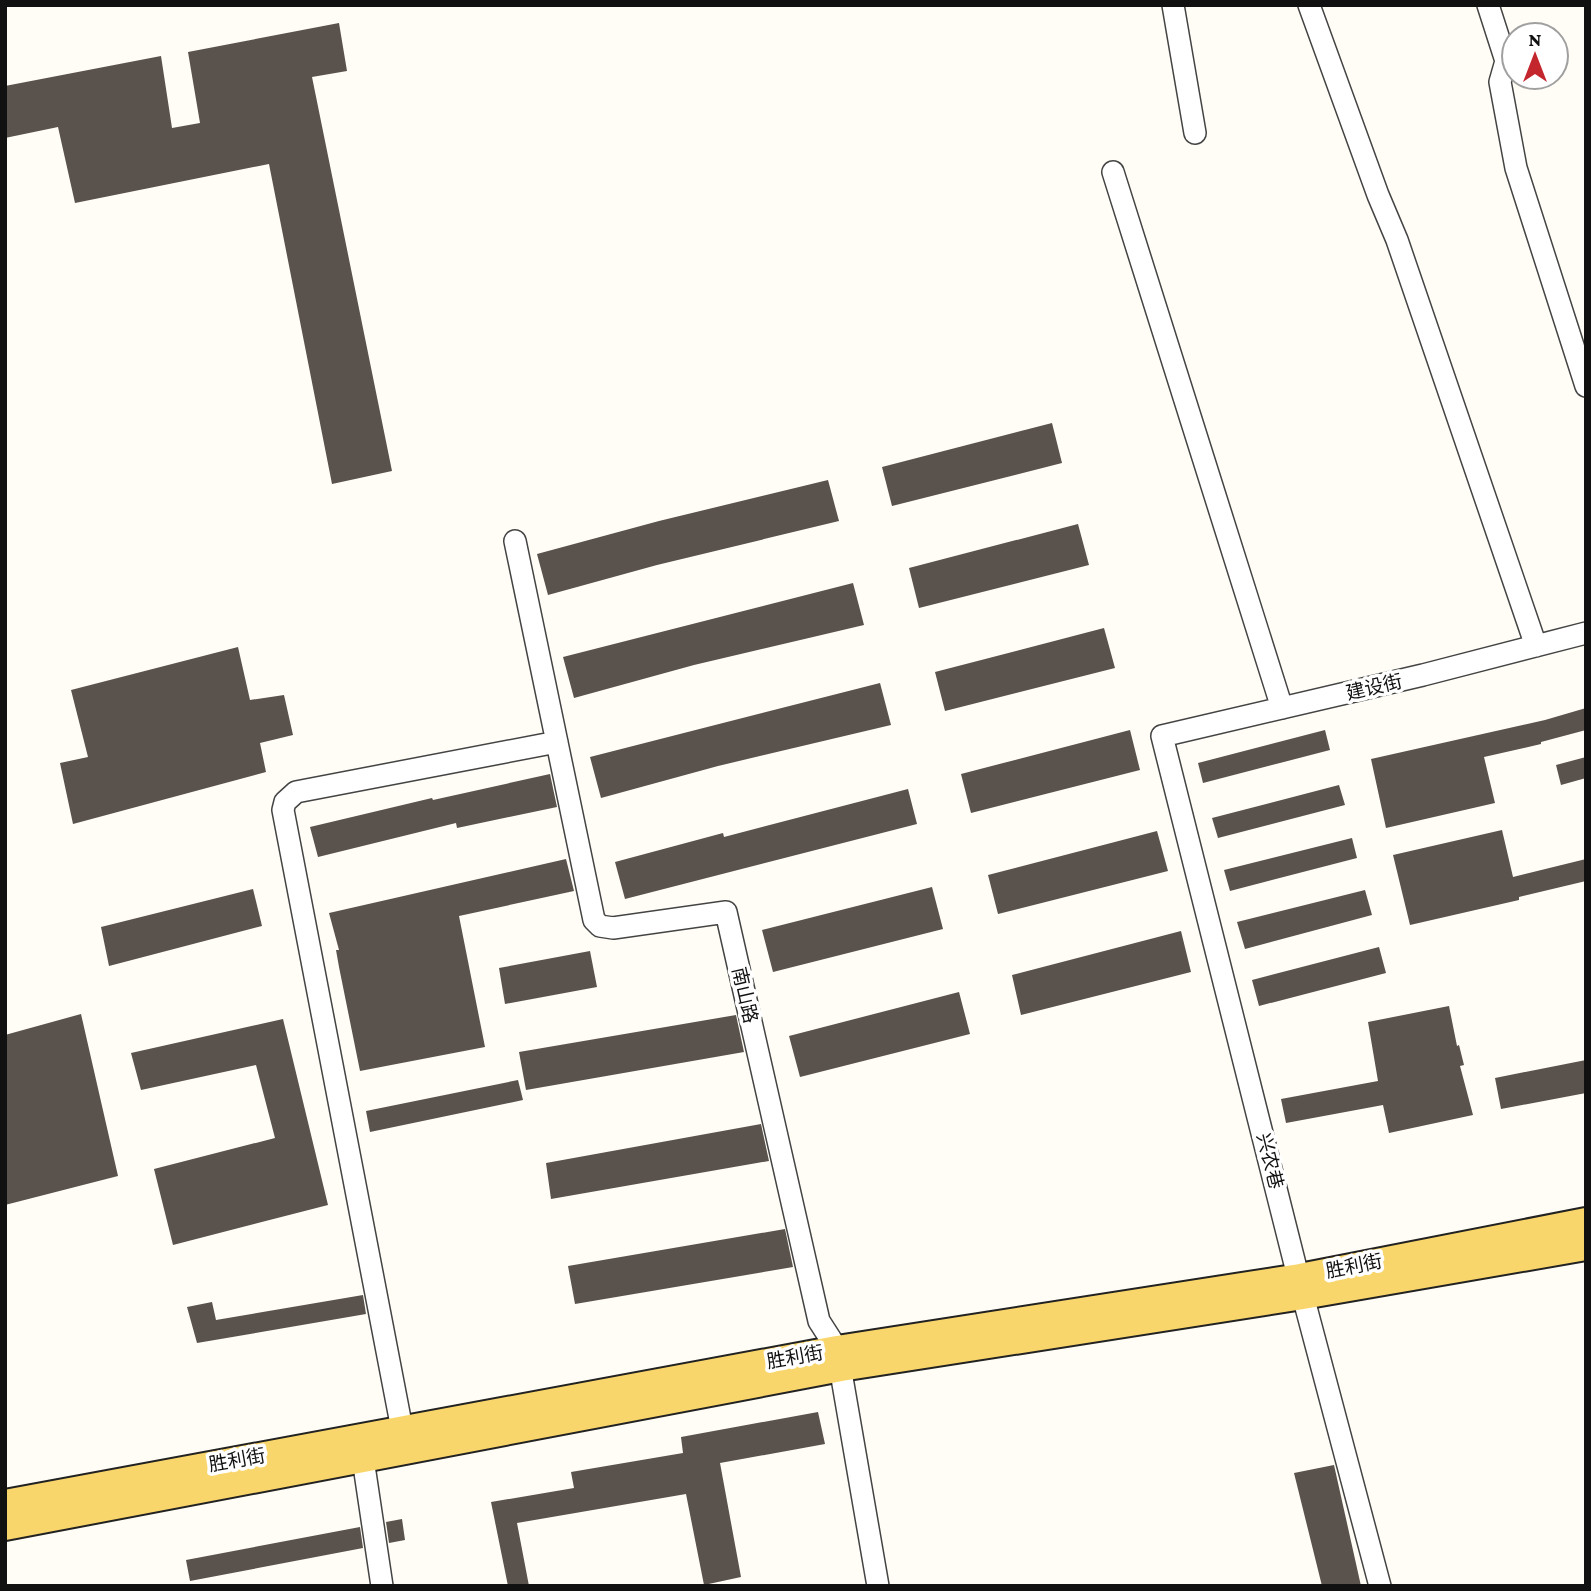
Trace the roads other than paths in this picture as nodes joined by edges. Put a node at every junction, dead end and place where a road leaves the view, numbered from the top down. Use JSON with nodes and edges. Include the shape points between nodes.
{"nodes":[{"id":1,"x":1172,"y":5,"type":"edge"},
{"id":2,"x":1309,"y":5,"type":"edge"},
{"id":3,"x":1488,"y":5,"type":"edge"},
{"id":4,"x":1195,"y":133,"type":"dead end"},
{"id":5,"x":1113,"y":172,"type":"dead end"},
{"id":6,"x":1586,"y":386,"type":"edge"},
{"id":7,"x":515,"y":541,"type":"dead end"},
{"id":8,"x":1586,"y":633,"type":"edge"},
{"id":9,"x":1536,"y":646,"type":"junction"},
{"id":10,"x":1282,"y":708,"type":"junction"},
{"id":11,"x":1162,"y":736,"type":"joint"},
{"id":12,"x":557,"y":742,"type":"junction"},
{"id":13,"x":1586,"y":1220,"type":"edge"},
{"id":14,"x":1586,"y":1247,"type":"edge"},
{"id":15,"x":1301,"y":1287,"type":"junction"},
{"id":16,"x":839,"y":1359,"type":"junction"},
{"id":17,"x":402,"y":1429,"type":"junction"},
{"id":18,"x":363,"y":1459,"type":"junction"},
{"id":19,"x":5,"y":1503,"type":"edge"},
{"id":20,"x":5,"y":1527,"type":"edge"},
{"id":21,"x":382,"y":1586,"type":"edge"},
{"id":22,"x":878,"y":1586,"type":"edge"},
{"id":23,"x":1380,"y":1586,"type":"edge"}],
"edges":[{"from":1,"to":4,"type":"street"},
{"from":2,"to":9,"type":"street","via":[[1398,240]]},
{"from":3,"to":6,"type":"street","via":[[1506,61],[1500,82],[1516,168]]},
{"from":5,"to":10,"type":"street"},
{"from":7,"to":12,"type":"street","name":"南山路"},
{"from":8,"to":9,"type":"street","name":"建设街"},
{"from":9,"to":10,"type":"street","name":"建设街"},
{"from":10,"to":11,"type":"street","name":"建设街"},
{"from":11,"to":15,"type":"street","name":"兴农巷"},
{"from":12,"to":16,"type":"street","name":"南山路","via":[[594,920],[613,928],[726,912],[820,1321]]},
{"from":12,"to":17,"type":"street","via":[[296,792],[285,802]]},
{"from":13,"to":15,"type":"main road","name":"胜利街"},
{"from":14,"to":15,"type":"main road","name":"胜利街"},
{"from":15,"to":16,"type":"main road","name":"胜利街"},
{"from":15,"to":23,"type":"street","name":"兴农巷"},
{"from":16,"to":17,"type":"main road","name":"胜利街"},
{"from":16,"to":18,"type":"main road","name":"胜利街"},
{"from":16,"to":22,"type":"street","name":"南山路"},
{"from":17,"to":19,"type":"main road","name":"胜利街"},
{"from":18,"to":20,"type":"main road","name":"胜利街"},
{"from":18,"to":21,"type":"street"}]}
